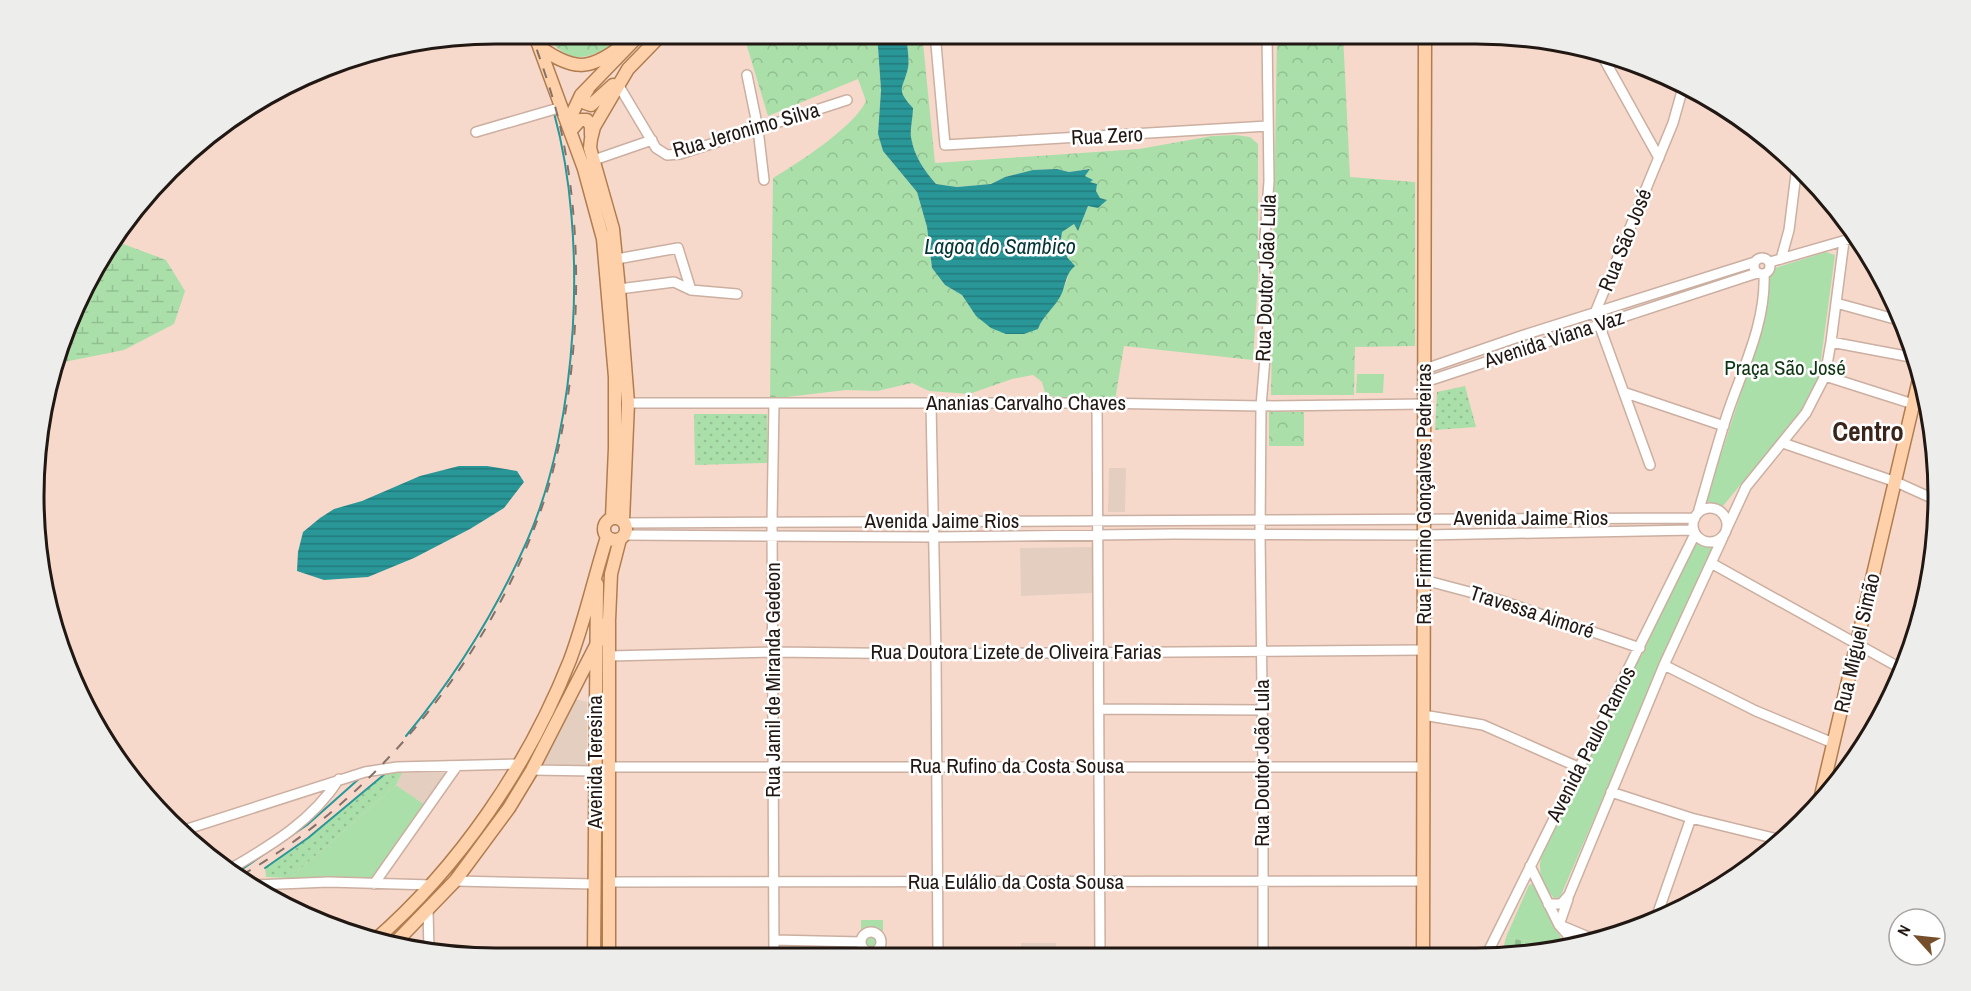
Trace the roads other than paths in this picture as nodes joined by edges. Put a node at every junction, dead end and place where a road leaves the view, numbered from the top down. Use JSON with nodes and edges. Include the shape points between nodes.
{"nodes":[{"id":1,"x":539,"y":44,"type":"edge"},
{"id":2,"x":625,"y":44,"type":"edge"},
{"id":3,"x":630,"y":44,"type":"edge"},
{"id":4,"x":652,"y":44,"type":"edge"},
{"id":5,"x":936,"y":44,"type":"edge"},
{"id":6,"x":1267,"y":44,"type":"edge"},
{"id":7,"x":1425,"y":44,"type":"edge"},
{"id":8,"x":540,"y":47,"type":"junction"},
{"id":9,"x":1606,"y":63,"type":"edge"},
{"id":10,"x":628,"y":69,"type":"junction"},
{"id":11,"x":747,"y":75,"type":"dead end"},
{"id":12,"x":591,"y":86,"type":"junction"},
{"id":13,"x":619,"y":86,"type":"junction"},
{"id":14,"x":1680,"y":93,"type":"edge"},
{"id":15,"x":847,"y":100,"type":"dead end"},
{"id":16,"x":562,"y":107,"type":"junction"},
{"id":17,"x":1268,"y":126,"type":"junction"},
{"id":18,"x":573,"y":128,"type":"junction"},
{"id":19,"x":758,"y":129,"type":"junction"},
{"id":20,"x":476,"y":132,"type":"dead end"},
{"id":21,"x":591,"y":139,"type":"junction"},
{"id":22,"x":652,"y":140,"type":"junction"},
{"id":23,"x":574,"y":142,"type":"junction"},
{"id":24,"x":1659,"y":158,"type":"junction"},
{"id":25,"x":594,"y":160,"type":"junction"},
{"id":26,"x":1796,"y":177,"type":"edge"},
{"id":27,"x":764,"y":180,"type":"dead end"},
{"id":28,"x":1848,"y":240,"type":"edge"},
{"id":29,"x":1844,"y":241,"type":"junction"},
{"id":30,"x":616,"y":259,"type":"junction"},
{"id":31,"x":1781,"y":259,"type":"junction"},
{"id":32,"x":1755,"y":262,"type":"junction"},
{"id":33,"x":1770,"y":262,"type":"junction"},
{"id":34,"x":1760,"y":274,"type":"junction"},
{"id":35,"x":1681,"y":286,"type":"junction"},
{"id":36,"x":619,"y":289,"type":"junction"},
{"id":37,"x":691,"y":290,"type":"junction"},
{"id":38,"x":737,"y":294,"type":"dead end"},
{"id":39,"x":1684,"y":297,"type":"junction"},
{"id":40,"x":1836,"y":303,"type":"junction"},
{"id":41,"x":1595,"y":313,"type":"junction"},
{"id":42,"x":1891,"y":318,"type":"edge"},
{"id":43,"x":1599,"y":324,"type":"junction"},
{"id":44,"x":1524,"y":335,"type":"junction"},
{"id":45,"x":1831,"y":342,"type":"junction"},
{"id":46,"x":1529,"y":348,"type":"junction"},
{"id":47,"x":1906,"y":356,"type":"edge"},
{"id":48,"x":1425,"y":376,"type":"junction"},
{"id":49,"x":1825,"y":376,"type":"junction"},
{"id":50,"x":1626,"y":393,"type":"junction"},
{"id":51,"x":1916,"y":393,"type":"edge"},
{"id":52,"x":628,"y":403,"type":"junction"},
{"id":53,"x":774,"y":403,"type":"junction"},
{"id":54,"x":1097,"y":403,"type":"junction"},
{"id":55,"x":931,"y":404,"type":"junction"},
{"id":56,"x":1425,"y":404,"type":"junction"},
{"id":57,"x":1913,"y":404,"type":"junction"},
{"id":58,"x":1261,"y":406,"type":"junction"},
{"id":59,"x":1724,"y":426,"type":"junction"},
{"id":60,"x":1783,"y":443,"type":"junction"},
{"id":61,"x":1650,"y":465,"type":"dead end"},
{"id":62,"x":1896,"y":482,"type":"junction"},
{"id":63,"x":1928,"y":496,"type":"edge"},
{"id":64,"x":1696,"y":515,"type":"junction"},
{"id":65,"x":1510,"y":518,"type":"junction"},
{"id":66,"x":1599,"y":518,"type":"junction"},
{"id":67,"x":1424,"y":519,"type":"junction"},
{"id":68,"x":1097,"y":520,"type":"junction"},
{"id":69,"x":1174,"y":520,"type":"junction"},
{"id":70,"x":1341,"y":520,"type":"junction"},
{"id":71,"x":933,"y":521,"type":"junction"},
{"id":72,"x":1260,"y":521,"type":"junction"},
{"id":73,"x":772,"y":522,"type":"junction"},
{"id":74,"x":621,"y":527,"type":"junction"},
{"id":75,"x":1599,"y":532,"type":"junction"},
{"id":76,"x":1694,"y":532,"type":"junction"},
{"id":77,"x":1725,"y":532,"type":"junction"},
{"id":78,"x":1510,"y":533,"type":"junction"},
{"id":79,"x":1175,"y":534,"type":"junction"},
{"id":80,"x":1340,"y":534,"type":"junction"},
{"id":81,"x":1260,"y":535,"type":"junction"},
{"id":82,"x":1424,"y":535,"type":"junction"},
{"id":83,"x":1097,"y":536,"type":"junction"},
{"id":84,"x":607,"y":537,"type":"junction"},
{"id":85,"x":772,"y":537,"type":"junction"},
{"id":86,"x":933,"y":537,"type":"junction"},
{"id":87,"x":1711,"y":563,"type":"junction"},
{"id":88,"x":597,"y":568,"type":"junction"},
{"id":89,"x":1424,"y":580,"type":"junction"},
{"id":90,"x":609,"y":620,"type":"junction"},
{"id":91,"x":1856,"y":644,"type":"junction"},
{"id":92,"x":596,"y":645,"type":"junction"},
{"id":93,"x":1640,"y":648,"type":"junction"},
{"id":94,"x":1262,"y":650,"type":"junction"},
{"id":95,"x":1423,"y":650,"type":"junction"},
{"id":96,"x":774,"y":652,"type":"junction"},
{"id":97,"x":1099,"y":652,"type":"junction"},
{"id":98,"x":936,"y":654,"type":"junction"},
{"id":99,"x":609,"y":656,"type":"junction"},
{"id":100,"x":1664,"y":665,"type":"junction"},
{"id":101,"x":1894,"y":665,"type":"edge"},
{"id":102,"x":1099,"y":710,"type":"junction"},
{"id":103,"x":1262,"y":710,"type":"junction"},
{"id":104,"x":1423,"y":715,"type":"junction"},
{"id":105,"x":544,"y":716,"type":"junction"},
{"id":106,"x":556,"y":722,"type":"junction"},
{"id":107,"x":1833,"y":743,"type":"junction"},
{"id":108,"x":519,"y":764,"type":"junction"},
{"id":109,"x":457,"y":766,"type":"junction"},
{"id":110,"x":1100,"y":766,"type":"junction"},
{"id":111,"x":1263,"y":766,"type":"junction"},
{"id":112,"x":1424,"y":766,"type":"junction"},
{"id":113,"x":609,"y":767,"type":"junction"},
{"id":114,"x":937,"y":767,"type":"junction"},
{"id":115,"x":1578,"y":767,"type":"junction"},
{"id":116,"x":773,"y":768,"type":"junction"},
{"id":117,"x":532,"y":770,"type":"junction"},
{"id":118,"x":595,"y":771,"type":"junction"},
{"id":119,"x":339,"y":779,"type":"junction"},
{"id":120,"x":1824,"y":783,"type":"edge"},
{"id":121,"x":1611,"y":792,"type":"junction"},
{"id":122,"x":595,"y":810,"type":"junction"},
{"id":123,"x":609,"y":810,"type":"junction"},
{"id":124,"x":1691,"y":818,"type":"junction"},
{"id":125,"x":190,"y":828,"type":"edge"},
{"id":126,"x":1771,"y":838,"type":"edge"},
{"id":127,"x":236,"y":865,"type":"edge"},
{"id":128,"x":1530,"y":866,"type":"junction"},
{"id":129,"x":455,"y":881,"type":"junction"},
{"id":130,"x":1098,"y":881,"type":"junction"},
{"id":131,"x":1423,"y":881,"type":"junction"},
{"id":132,"x":609,"y":882,"type":"junction"},
{"id":133,"x":774,"y":882,"type":"junction"},
{"id":134,"x":937,"y":882,"type":"junction"},
{"id":135,"x":1263,"y":882,"type":"junction"},
{"id":136,"x":374,"y":884,"type":"junction"},
{"id":137,"x":595,"y":884,"type":"junction"},
{"id":138,"x":431,"y":885,"type":"junction"},
{"id":139,"x":267,"y":886,"type":"edge"},
{"id":140,"x":1569,"y":895,"type":"junction"},
{"id":141,"x":1548,"y":904,"type":"junction"},
{"id":142,"x":1660,"y":908,"type":"edge"},
{"id":143,"x":428,"y":910,"type":"junction"},
{"id":144,"x":609,"y":926,"type":"junction"},
{"id":145,"x":1559,"y":926,"type":"junction"},
{"id":146,"x":594,"y":927,"type":"junction"},
{"id":147,"x":382,"y":933,"type":"edge"},
{"id":148,"x":1582,"y":935,"type":"edge"},
{"id":149,"x":401,"y":937,"type":"edge"},
{"id":150,"x":1568,"y":938,"type":"edge"},
{"id":151,"x":774,"y":940,"type":"junction"},
{"id":152,"x":861,"y":942,"type":"dead end"},
{"id":153,"x":429,"y":943,"type":"edge"},
{"id":154,"x":594,"y":948,"type":"edge"},
{"id":155,"x":609,"y":948,"type":"edge"},
{"id":156,"x":774,"y":948,"type":"edge"},
{"id":157,"x":938,"y":948,"type":"edge"},
{"id":158,"x":1100,"y":948,"type":"edge"},
{"id":159,"x":1263,"y":948,"type":"edge"},
{"id":160,"x":1423,"y":948,"type":"edge"},
{"id":161,"x":1490,"y":948,"type":"edge"}],
"edges":[{"from":1,"to":8,"type":"main road"},
{"from":2,"to":8,"type":"main road","via":[[602,61],[577,66]]},
{"from":3,"to":12,"type":"main road"},
{"from":4,"to":10,"type":"main road"},
{"from":5,"to":17,"type":"street","name":"Rua Zero","via":[[945,145]]},
{"from":6,"to":17,"type":"street","name":"Rua Doutor João Lula"},
{"from":7,"to":48,"type":"main road","name":"Rua Firmino Gonçalves Pedreiras"},
{"from":8,"to":16,"type":"main road"},
{"from":9,"to":24,"type":"street"},
{"from":10,"to":12,"type":"main road","via":[[591,105],[585,103],[584,95]]},
{"from":10,"to":13,"type":"main road"},
{"from":11,"to":19,"type":"street"},
{"from":12,"to":18,"type":"main road","via":[[573,108]]},
{"from":13,"to":21,"type":"main road","via":[[599,116]]},
{"from":13,"to":22,"type":"street","name":"Rua Jeronimo Silva"},
{"from":14,"to":24,"type":"street","name":"Rua São José"},
{"from":15,"to":19,"type":"street","name":"Rua Jeronimo Silva"},
{"from":16,"to":20,"type":"street"},
{"from":16,"to":23,"type":"main road"},
{"from":17,"to":58,"type":"street","name":"Rua Doutor João Lula","via":[[1264,252],[1268,323]]},
{"from":18,"to":21,"type":"main road","via":[[579,120],[587,120]]},
{"from":18,"to":23,"type":"main road"},
{"from":19,"to":22,"type":"street","name":"Rua Jeronimo Silva","via":[[680,154],[660,152]]},
{"from":19,"to":27,"type":"street"},
{"from":21,"to":25,"type":"main road"},
{"from":22,"to":25,"type":"street","name":"Rua Jeronimo Silva"},
{"from":23,"to":74,"type":"main road","via":[[603,239],[615,377]]},
{"from":24,"to":41,"type":"street","name":"Rua São José"},
{"from":25,"to":30,"type":"main road","via":[[613,229]]},
{"from":26,"to":31,"type":"street"},
{"from":28,"to":29,"type":"street"},
{"from":29,"to":31,"type":"street"},
{"from":29,"to":40,"type":"street"},
{"from":30,"to":36,"type":"main road"},
{"from":30,"to":37,"type":"street","via":[[678,248]]},
{"from":31,"to":33,"type":"street"},
{"from":32,"to":33,"type":"street","via":[[1763,258]]},
{"from":32,"to":34,"type":"street","via":[[1754,268]]},
{"from":32,"to":35,"type":"street","name":"Avenida Viana Vaz"},
{"from":33,"to":34,"type":"street","via":[[1770,270]]},
{"from":34,"to":39,"type":"street","name":"Avenida Viana Vaz"},
{"from":34,"to":59,"type":"street","via":[[1763,298],[1759,320]]},
{"from":35,"to":39,"type":"street"},
{"from":35,"to":41,"type":"street","name":"Avenida Viana Vaz"},
{"from":36,"to":37,"type":"street","via":[[674,282]]},
{"from":36,"to":52,"type":"main road"},
{"from":37,"to":38,"type":"street"},
{"from":39,"to":43,"type":"street","name":"Avenida Viana Vaz"},
{"from":40,"to":42,"type":"street"},
{"from":40,"to":45,"type":"street"},
{"from":41,"to":43,"type":"street","name":"Rua São José"},
{"from":41,"to":44,"type":"street","name":"Avenida Viana Vaz"},
{"from":43,"to":46,"type":"street","name":"Avenida Viana Vaz"},
{"from":43,"to":50,"type":"street","name":"Rua São José"},
{"from":44,"to":46,"type":"street"},
{"from":44,"to":48,"type":"street","name":"Avenida Viana Vaz"},
{"from":45,"to":47,"type":"street"},
{"from":45,"to":49,"type":"street"},
{"from":46,"to":48,"type":"street","name":"Avenida Viana Vaz"},
{"from":48,"to":56,"type":"main road","name":"Rua Firmino Gonçalves Pedreiras"},
{"from":49,"to":57,"type":"street"},
{"from":49,"to":60,"type":"street","via":[[1806,413]]},
{"from":50,"to":59,"type":"street"},
{"from":50,"to":61,"type":"street","name":"Rua São José"},
{"from":51,"to":57,"type":"main road","name":"Rua Miguel Simão"},
{"from":52,"to":53,"type":"street","name":"Ananias Carvalho Chaves"},
{"from":52,"to":74,"type":"main road"},
{"from":53,"to":55,"type":"street","name":"Ananias Carvalho Chaves"},
{"from":53,"to":73,"type":"street","name":"Rua Jamil de Miranda Gedeon"},
{"from":54,"to":55,"type":"street","name":"Ananias Carvalho Chaves"},
{"from":54,"to":58,"type":"street","name":"Ananias Carvalho Chaves"},
{"from":54,"to":68,"type":"street"},
{"from":55,"to":71,"type":"street"},
{"from":56,"to":58,"type":"street","name":"Ananias Carvalho Chaves"},
{"from":56,"to":67,"type":"main road","name":"Rua Firmino Gonçalves Pedreiras"},
{"from":57,"to":62,"type":"main road","name":"Rua Miguel Simão"},
{"from":58,"to":72,"type":"street","name":"Rua Doutor João Lula"},
{"from":59,"to":64,"type":"street"},
{"from":60,"to":62,"type":"street"},
{"from":60,"to":77,"type":"street","via":[[1746,487]]},
{"from":62,"to":63,"type":"street"},
{"from":62,"to":91,"type":"main road","name":"Rua Miguel Simão"},
{"from":64,"to":66,"type":"street","name":"Avenida Jaime Rios"},
{"from":64,"to":76,"type":"street"},
{"from":64,"to":77,"type":"street","via":[[1707,508],[1718,510],[1724,516]]},
{"from":65,"to":66,"type":"street","name":"Avenida Jaime Rios"},
{"from":65,"to":67,"type":"street","name":"Avenida Jaime Rios"},
{"from":65,"to":78,"type":"street"},
{"from":66,"to":75,"type":"street"},
{"from":67,"to":70,"type":"street","name":"Avenida Jaime Rios"},
{"from":67,"to":82,"type":"main road","name":"Rua Firmino Gonçalves Pedreiras"},
{"from":68,"to":69,"type":"street","name":"Avenida Jaime Rios"},
{"from":68,"to":71,"type":"street","name":"Avenida Jaime Rios"},
{"from":68,"to":83,"type":"street"},
{"from":69,"to":72,"type":"street","name":"Avenida Jaime Rios"},
{"from":69,"to":79,"type":"street"},
{"from":70,"to":72,"type":"street","name":"Avenida Jaime Rios"},
{"from":70,"to":80,"type":"street"},
{"from":71,"to":73,"type":"street","name":"Avenida Jaime Rios"},
{"from":71,"to":86,"type":"street"},
{"from":72,"to":81,"type":"street"},
{"from":73,"to":74,"type":"street","name":"Avenida Jaime Rios"},
{"from":73,"to":85,"type":"street","name":"Rua Jamil de Miranda Gedeon"},
{"from":74,"to":84,"type":"main road","via":[[613,540]]},
{"from":74,"to":84,"type":"main road","via":[[606,522],[603,528]]},
{"from":74,"to":85,"type":"street","name":"Avenida Jaime Rios"},
{"from":74,"to":90,"type":"main road","name":"Avenida Teresina","via":[[611,574]]},
{"from":75,"to":76,"type":"street","name":"Avenida Jaime Rios"},
{"from":75,"to":78,"type":"street","name":"Avenida Jaime Rios"},
{"from":76,"to":77,"type":"street","via":[[1708,543],[1716,542]]},
{"from":76,"to":93,"type":"street","name":"Avenida Paulo Ramos"},
{"from":77,"to":87,"type":"street","name":"Avenida Paulo Ramos"},
{"from":78,"to":82,"type":"street","name":"Avenida Jaime Rios"},
{"from":79,"to":81,"type":"street","name":"Avenida Jaime Rios"},
{"from":79,"to":83,"type":"street","name":"Avenida Jaime Rios"},
{"from":80,"to":81,"type":"street","name":"Avenida Jaime Rios"},
{"from":80,"to":82,"type":"street","name":"Avenida Jaime Rios"},
{"from":81,"to":94,"type":"street","name":"Rua Doutor João Lula"},
{"from":82,"to":89,"type":"main road","name":"Rua Firmino Gonçalves Pedreiras"},
{"from":83,"to":86,"type":"street","name":"Avenida Jaime Rios"},
{"from":83,"to":97,"type":"street"},
{"from":84,"to":88,"type":"main road"},
{"from":85,"to":86,"type":"street","name":"Avenida Jaime Rios"},
{"from":85,"to":96,"type":"street","name":"Rua Jamil de Miranda Gedeon"},
{"from":86,"to":98,"type":"street"},
{"from":87,"to":91,"type":"street"},
{"from":87,"to":100,"type":"street","name":"Avenida Paulo Ramos"},
{"from":88,"to":92,"type":"main road","name":"Avenida Teresina"},
{"from":88,"to":105,"type":"main road","via":[[570,658]]},
{"from":89,"to":93,"type":"street","name":"Travessa Aimoré","via":[[1488,596]]},
{"from":89,"to":95,"type":"main road","name":"Rua Firmino Gonçalves Pedreiras"},
{"from":90,"to":92,"type":"main road"},
{"from":90,"to":99,"type":"main road","name":"Avenida Teresina"},
{"from":91,"to":101,"type":"street"},
{"from":91,"to":107,"type":"main road","name":"Rua Miguel Simão"},
{"from":92,"to":106,"type":"main road"},
{"from":92,"to":118,"type":"main road","name":"Avenida Teresina"},
{"from":93,"to":115,"type":"street","name":"Avenida Paulo Ramos"},
{"from":94,"to":95,"type":"street","name":"Rua Doutora Lizete de Oliveira Farias"},
{"from":94,"to":97,"type":"street","name":"Rua Doutora Lizete de Oliveira Farias"},
{"from":94,"to":103,"type":"street","name":"Rua Doutor João Lula"},
{"from":95,"to":104,"type":"main road","name":"Rua Firmino Gonçalves Pedreiras"},
{"from":96,"to":98,"type":"street","name":"Rua Doutora Lizete de Oliveira Farias"},
{"from":96,"to":99,"type":"street","name":"Rua Doutora Lizete de Oliveira Farias"},
{"from":96,"to":116,"type":"street","name":"Rua Jamil de Miranda Gedeon"},
{"from":97,"to":98,"type":"street","name":"Rua Doutora Lizete de Oliveira Farias"},
{"from":97,"to":102,"type":"street"},
{"from":98,"to":114,"type":"street"},
{"from":99,"to":113,"type":"main road","name":"Avenida Teresina"},
{"from":100,"to":107,"type":"street","via":[[1756,711]]},
{"from":100,"to":121,"type":"street","name":"Avenida Paulo Ramos"},
{"from":102,"to":103,"type":"street"},
{"from":102,"to":110,"type":"street"},
{"from":103,"to":111,"type":"street","name":"Rua Doutor João Lula"},
{"from":104,"to":112,"type":"main road","name":"Rua Firmino Gonçalves Pedreiras"},
{"from":104,"to":115,"type":"street","via":[[1483,725]]},
{"from":105,"to":106,"type":"main road"},
{"from":105,"to":108,"type":"main road"},
{"from":106,"to":117,"type":"main road"},
{"from":107,"to":120,"type":"main road","name":"Rua Miguel Simão"},
{"from":108,"to":109,"type":"street"},
{"from":108,"to":138,"type":"main road","via":[[496,802]]},
{"from":109,"to":119,"type":"street","via":[[379,769]]},
{"from":109,"to":136,"type":"street"},
{"from":110,"to":111,"type":"street","name":"Rua Rufino da Costa Sousa"},
{"from":110,"to":114,"type":"street","name":"Rua Rufino da Costa Sousa"},
{"from":110,"to":130,"type":"street"},
{"from":111,"to":112,"type":"street","name":"Rua Rufino da Costa Sousa"},
{"from":111,"to":135,"type":"street","name":"Rua Doutor João Lula"},
{"from":112,"to":131,"type":"main road","name":"Rua Firmino Gonçalves Pedreiras"},
{"from":113,"to":116,"type":"street","name":"Rua Rufino da Costa Sousa"},
{"from":113,"to":123,"type":"main road","name":"Avenida Teresina"},
{"from":114,"to":116,"type":"street","name":"Rua Rufino da Costa Sousa"},
{"from":114,"to":134,"type":"street"},
{"from":115,"to":128,"type":"street","name":"Avenida Paulo Ramos"},
{"from":116,"to":133,"type":"street","name":"Rua Jamil de Miranda Gedeon"},
{"from":117,"to":118,"type":"street"},
{"from":117,"to":129,"type":"main road"},
{"from":118,"to":122,"type":"main road","name":"Avenida Teresina"},
{"from":119,"to":125,"type":"street"},
{"from":119,"to":127,"type":"street","via":[[307,818]]},
{"from":121,"to":124,"type":"street"},
{"from":121,"to":140,"type":"street","name":"Avenida Paulo Ramos"},
{"from":122,"to":123,"type":"main road"},
{"from":122,"to":137,"type":"main road","name":"Avenida Teresina"},
{"from":123,"to":132,"type":"main road","name":"Avenida Teresina"},
{"from":124,"to":126,"type":"street"},
{"from":124,"to":142,"type":"street"},
{"from":128,"to":141,"type":"street"},
{"from":128,"to":161,"type":"street","name":"Avenida Paulo Ramos"},
{"from":129,"to":137,"type":"street"},
{"from":129,"to":143,"type":"main road"},
{"from":130,"to":134,"type":"street","name":"Rua Eulálio da Costa Sousa"},
{"from":130,"to":135,"type":"street","name":"Rua Eulálio da Costa Sousa"},
{"from":130,"to":158,"type":"street"},
{"from":131,"to":135,"type":"street","name":"Rua Eulálio da Costa Sousa"},
{"from":131,"to":160,"type":"main road","name":"Rua Firmino Gonçalves Pedreiras"},
{"from":132,"to":133,"type":"street","name":"Rua Eulálio da Costa Sousa"},
{"from":132,"to":144,"type":"main road","name":"Avenida Teresina"},
{"from":133,"to":134,"type":"street","name":"Rua Eulálio da Costa Sousa"},
{"from":133,"to":151,"type":"street","name":"Rua Jamil de Miranda Gedeon"},
{"from":134,"to":157,"type":"street"},
{"from":135,"to":159,"type":"street","name":"Rua Doutor João Lula"},
{"from":136,"to":138,"type":"street"},
{"from":136,"to":139,"type":"street"},
{"from":137,"to":146,"type":"main road","name":"Avenida Teresina"},
{"from":138,"to":147,"type":"main road"},
{"from":140,"to":141,"type":"street","via":[[1561,904]]},
{"from":140,"to":145,"type":"street","name":"Avenida Paulo Ramos"},
{"from":141,"to":145,"type":"street"},
{"from":143,"to":149,"type":"main road"},
{"from":143,"to":153,"type":"street"},
{"from":144,"to":146,"type":"main road"},
{"from":144,"to":155,"type":"main road","name":"Avenida Teresina"},
{"from":145,"to":148,"type":"street"},
{"from":145,"to":150,"type":"street"},
{"from":146,"to":154,"type":"main road","name":"Avenida Teresina"},
{"from":151,"to":152,"type":"street"},
{"from":151,"to":156,"type":"street","name":"Rua Jamil de Miranda Gedeon"}]}
